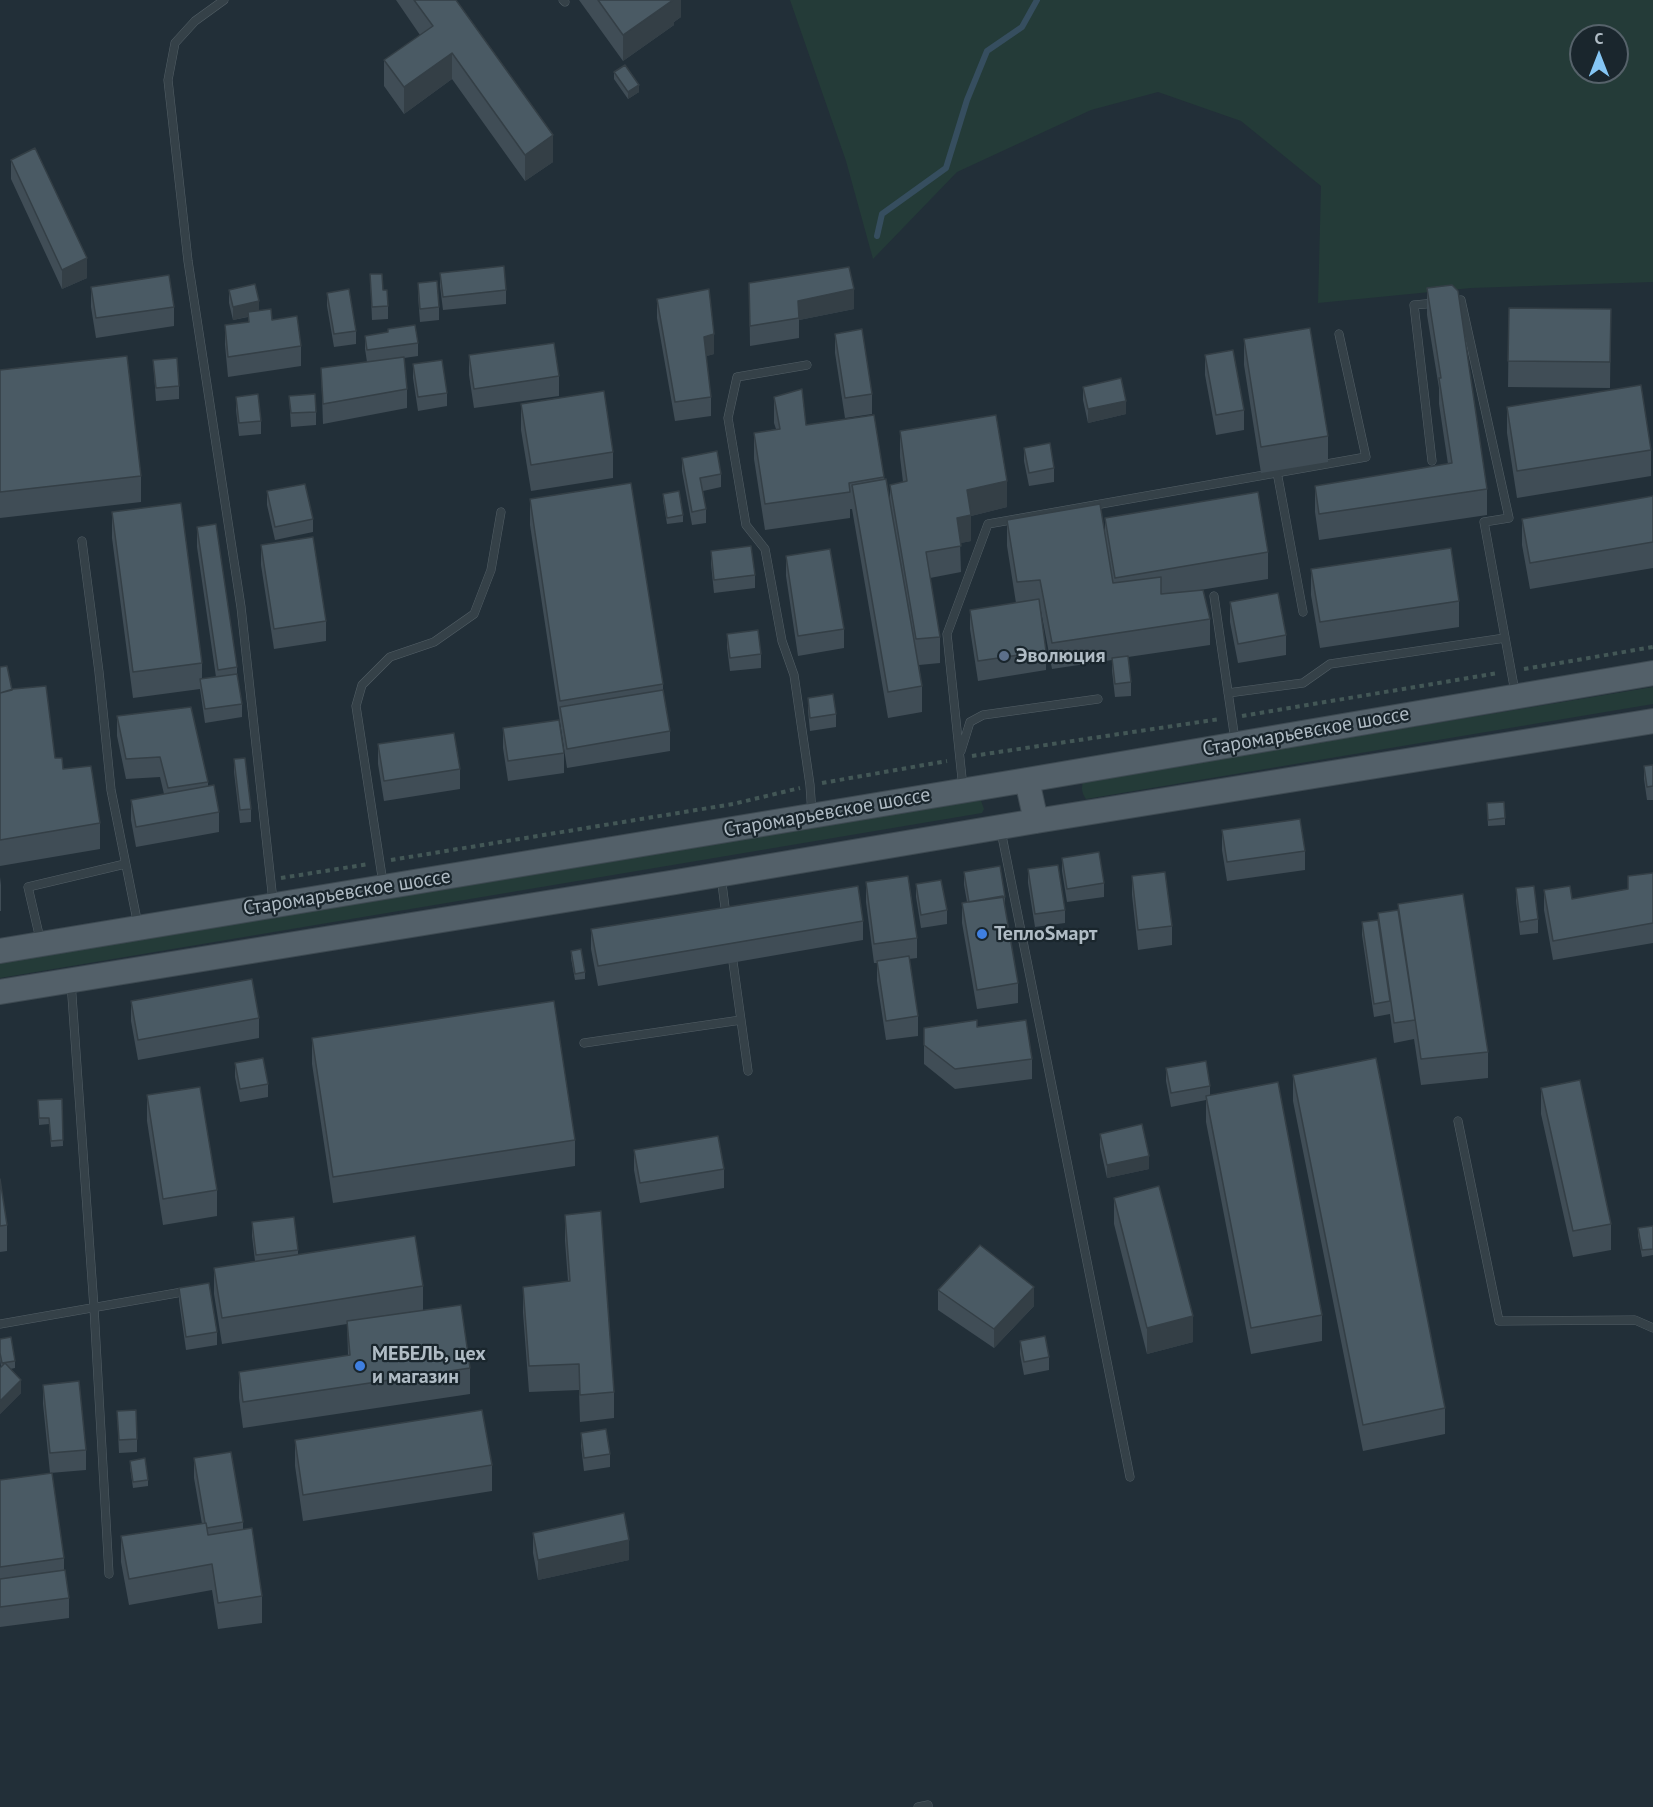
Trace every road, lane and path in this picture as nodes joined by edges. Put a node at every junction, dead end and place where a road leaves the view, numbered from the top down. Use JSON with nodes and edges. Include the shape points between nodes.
{"nodes":[{"id":1,"x":224,"y":0,"type":"edge"},
{"id":2,"x":1340,"y":334,"type":"dead end"},
{"id":3,"x":807,"y":365,"type":"dead end"},
{"id":4,"x":1432,"y":461,"type":"dead end"},
{"id":5,"x":1277,"y":472,"type":"junction"},
{"id":6,"x":501,"y":512,"type":"dead end"},
{"id":7,"x":82,"y":542,"type":"dead end"},
{"id":8,"x":1214,"y":596,"type":"dead end"},
{"id":9,"x":1303,"y":612,"type":"dead end"},
{"id":10,"x":1505,"y":638,"type":"junction"},
{"id":11,"x":1653,"y":647,"type":"edge"},
{"id":12,"x":1511,"y":671,"type":"junction"},
{"id":13,"x":1653,"y":673,"type":"edge"},
{"id":14,"x":1228,"y":693,"type":"junction"},
{"id":15,"x":1516,"y":696,"type":"junction"},
{"id":16,"x":1098,"y":699,"type":"dead end"},
{"id":17,"x":1232,"y":717,"type":"junction"},
{"id":18,"x":1653,"y":721,"type":"edge"},
{"id":19,"x":1236,"y":744,"type":"junction"},
{"id":20,"x":959,"y":758,"type":"junction"},
{"id":21,"x":1027,"y":780,"type":"junction"},
{"id":22,"x":810,"y":785,"type":"junction"},
{"id":23,"x":963,"y":789,"type":"junction"},
{"id":24,"x":812,"y":815,"type":"junction"},
{"id":25,"x":1035,"y":820,"type":"junction"},
{"id":26,"x":1000,"y":827,"type":"junction"},
{"id":27,"x":380,"y":862,"type":"junction"},
{"id":28,"x":125,"y":864,"type":"junction"},
{"id":29,"x":721,"y":875,"type":"junction"},
{"id":30,"x":271,"y":880,"type":"junction"},
{"id":31,"x":384,"y":887,"type":"junction"},
{"id":32,"x":274,"y":906,"type":"junction"},
{"id":33,"x":728,"y":926,"type":"edge"},
{"id":34,"x":139,"y":928,"type":"junction"},
{"id":35,"x":41,"y":944,"type":"junction"},
{"id":36,"x":0,"y":951,"type":"edge"},
{"id":37,"x":733,"y":962,"type":"dead end"},
{"id":38,"x":71,"y":981,"type":"junction"},
{"id":39,"x":0,"y":992,"type":"edge"},
{"id":40,"x":741,"y":1020,"type":"junction"},
{"id":41,"x":584,"y":1043,"type":"dead end"},
{"id":42,"x":748,"y":1071,"type":"dead end"},
{"id":43,"x":1458,"y":1121,"type":"dead end"},
{"id":44,"x":200,"y":1288,"type":"edge"},
{"id":45,"x":94,"y":1308,"type":"junction"},
{"id":46,"x":0,"y":1324,"type":"edge"},
{"id":47,"x":1653,"y":1328,"type":"edge"},
{"id":48,"x":1130,"y":1477,"type":"dead end"},
{"id":49,"x":110,"y":1574,"type":"dead end"},
{"id":50,"x":918,"y":1807,"type":"edge"},
{"id":51,"x":928,"y":1807,"type":"edge"}],
"edges":[{"from":1,"to":30,"type":"lane","via":[[195,21],[175,43],[168,80],[188,261],[241,607]]},
{"from":2,"to":5,"type":"lane","via":[[1366,457]]},
{"from":3,"to":22,"type":"lane","via":[[736,377],[728,418],[746,525],[765,549],[782,641],[794,675]]},
{"from":4,"to":10,"type":"lane","via":[[1414,305],[1461,300],[1509,518],[1484,522]]},
{"from":5,"to":9,"type":"lane"},
{"from":5,"to":20,"type":"lane","via":[[988,524],[947,634]]},
{"from":6,"to":27,"type":"lane","via":[[491,570],[474,614],[434,642],[390,657],[362,685],[356,706]]},
{"from":7,"to":28,"type":"lane","via":[[111,790]]},
{"from":8,"to":14,"type":"lane"},
{"from":10,"to":12,"type":"lane"},
{"from":10,"to":14,"type":"lane","via":[[1329,664],[1303,683]]},
{"from":11,"to":12,"type":"path"},
{"from":12,"to":15,"type":"lane"},
{"from":12,"to":17,"type":"path"},
{"from":13,"to":15,"type":"main road","name":"Старомарьевское шоссе"},
{"from":14,"to":17,"type":"lane"},
{"from":15,"to":19,"type":"main road","name":"Старомарьевское шоссе"},
{"from":16,"to":20,"type":"lane","via":[[983,715],[970,722]]},
{"from":17,"to":19,"type":"lane"},
{"from":17,"to":20,"type":"path"},
{"from":18,"to":25,"type":"main road"},
{"from":19,"to":21,"type":"main road","name":"Старомарьевское шоссе"},
{"from":20,"to":22,"type":"path"},
{"from":20,"to":23,"type":"lane"},
{"from":21,"to":23,"type":"main road","name":"Старомарьевское шоссе"},
{"from":21,"to":25,"type":"main road"},
{"from":22,"to":24,"type":"lane"},
{"from":22,"to":27,"type":"path","via":[[700,810]]},
{"from":23,"to":24,"type":"main road","name":"Старомарьевское шоссе"},
{"from":24,"to":31,"type":"main road","name":"Старомарьевское шоссе"},
{"from":25,"to":26,"type":"main road"},
{"from":26,"to":29,"type":"main road"},
{"from":26,"to":48,"type":"lane"},
{"from":27,"to":30,"type":"path"},
{"from":27,"to":31,"type":"lane"},
{"from":28,"to":34,"type":"lane"},
{"from":28,"to":35,"type":"lane","via":[[28,887]]},
{"from":29,"to":33,"type":"lane"},
{"from":29,"to":38,"type":"main road"},
{"from":30,"to":32,"type":"lane"},
{"from":31,"to":32,"type":"main road","name":"Старомарьевское шоссе"},
{"from":32,"to":34,"type":"main road","name":"Старомарьевское шоссе"},
{"from":34,"to":35,"type":"main road","name":"Старомарьевское шоссе"},
{"from":35,"to":36,"type":"main road","name":"Старомарьевское шоссе"},
{"from":37,"to":40,"type":"lane"},
{"from":38,"to":39,"type":"main road"},
{"from":38,"to":45,"type":"lane"},
{"from":40,"to":41,"type":"lane"},
{"from":40,"to":42,"type":"lane"},
{"from":43,"to":47,"type":"lane","via":[[1499,1321],[1635,1320]]},
{"from":44,"to":45,"type":"lane"},
{"from":45,"to":46,"type":"lane"},
{"from":45,"to":49,"type":"lane"},
{"from":50,"to":51,"type":"lane"}]}
